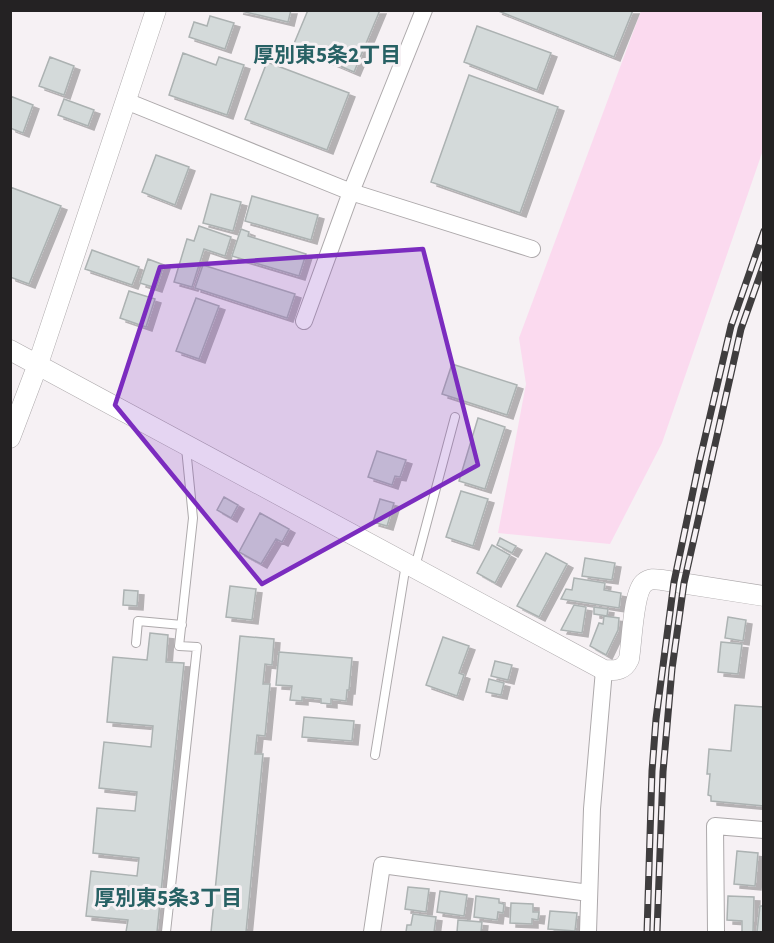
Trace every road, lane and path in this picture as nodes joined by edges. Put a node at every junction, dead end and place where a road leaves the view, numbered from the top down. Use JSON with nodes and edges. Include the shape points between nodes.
{"nodes":[{"id":1,"x":156,"y":10,"type":"edge"},
{"id":2,"x":424,"y":10,"type":"edge"},
{"id":3,"x":126,"y":100,"type":"junction"},
{"id":4,"x":351,"y":192,"type":"junction"},
{"id":5,"x":532,"y":249,"type":"dead end"},
{"id":6,"x":304,"y":321,"type":"dead end"},
{"id":7,"x":10,"y":350,"type":"edge"},
{"id":8,"x":38,"y":364,"type":"junction"},
{"id":9,"x":455,"y":417,"type":"dead end"},
{"id":10,"x":10,"y":438,"type":"edge"},
{"id":11,"x":186,"y":444,"type":"junction"},
{"id":12,"x":410,"y":566,"type":"junction"},
{"id":13,"x":764,"y":596,"type":"edge"},
{"id":14,"x":182,"y":625,"type":"junction"},
{"id":15,"x":136,"y":644,"type":"dead end"},
{"id":16,"x":604,"y":670,"type":"junction"},
{"id":17,"x":375,"y":755,"type":"dead end"},
{"id":18,"x":764,"y":830,"type":"edge"},
{"id":19,"x":590,"y":893,"type":"junction"},
{"id":20,"x":166,"y":933,"type":"edge"},
{"id":21,"x":372,"y":933,"type":"edge"},
{"id":22,"x":588,"y":933,"type":"edge"},
{"id":23,"x":716,"y":933,"type":"edge"}],
"edges":[{"from":1,"to":3,"type":"street"},
{"from":2,"to":4,"type":"street"},
{"from":3,"to":4,"type":"street"},
{"from":3,"to":8,"type":"street"},
{"from":4,"to":5,"type":"street"},
{"from":4,"to":6,"type":"street"},
{"from":7,"to":8,"type":"street"},
{"from":8,"to":10,"type":"street"},
{"from":8,"to":11,"type":"street"},
{"from":9,"to":12,"type":"lane"},
{"from":11,"to":12,"type":"street"},
{"from":11,"to":14,"type":"lane","via":[[193,518]]},
{"from":12,"to":16,"type":"street"},
{"from":12,"to":17,"type":"lane"},
{"from":13,"to":16,"type":"street","via":[[662,580],[646,582],[638,594],[626,665],[620,670]]},
{"from":14,"to":15,"type":"lane","via":[[138,621]]},
{"from":14,"to":20,"type":"lane","via":[[179,646],[197,647]]},
{"from":16,"to":19,"type":"street","via":[[592,809]]},
{"from":18,"to":23,"type":"street","via":[[715,826]]},
{"from":19,"to":21,"type":"street","via":[[382,865]]},
{"from":19,"to":22,"type":"street"}]}
